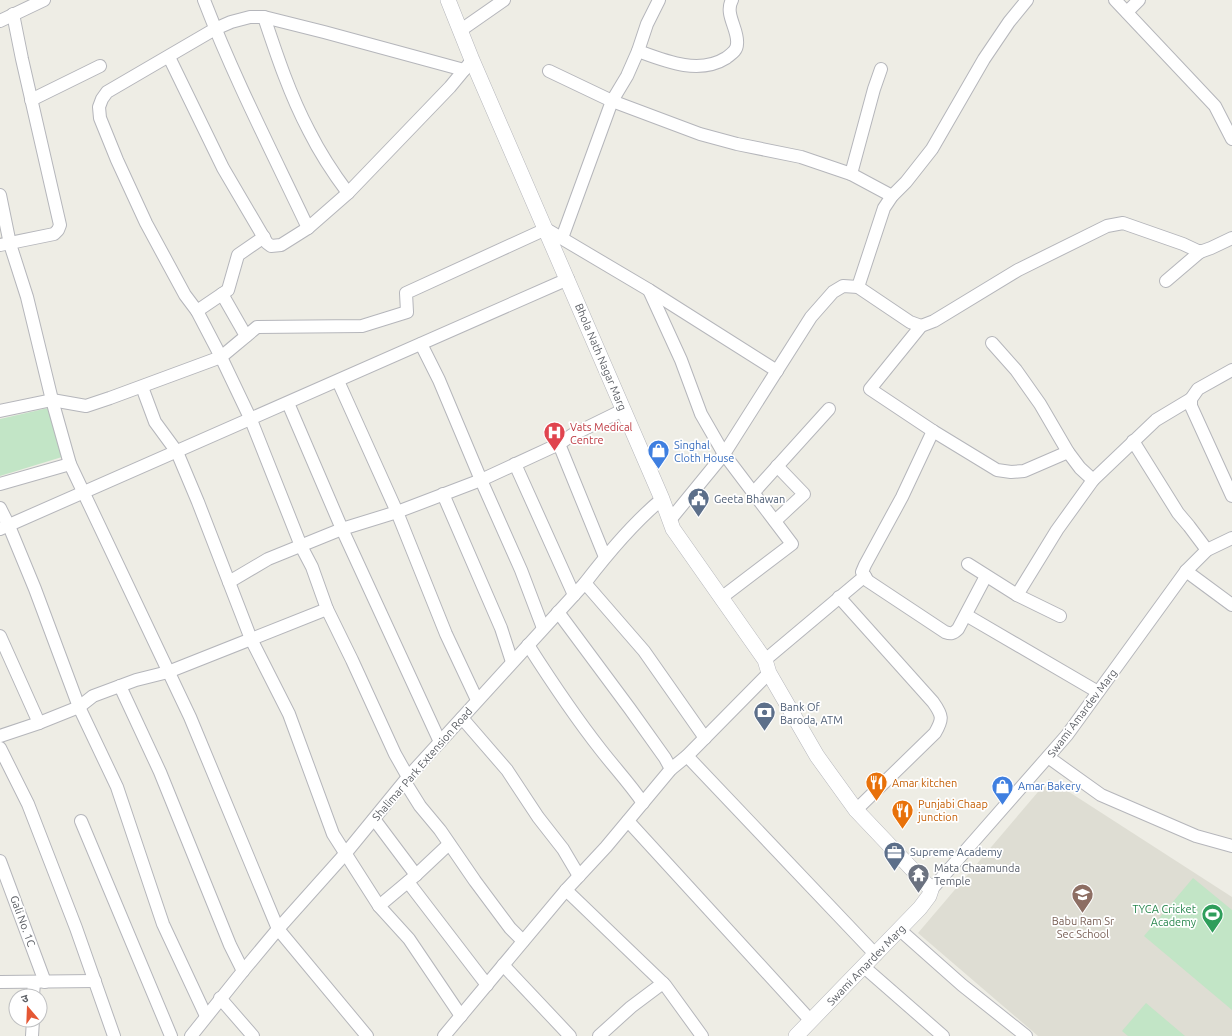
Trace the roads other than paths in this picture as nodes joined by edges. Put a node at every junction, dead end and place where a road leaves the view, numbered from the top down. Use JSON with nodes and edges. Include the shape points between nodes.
{"nodes":[{"id":1,"x":44,"y":0,"type":"edge"},
{"id":2,"x":204,"y":0,"type":"edge"},
{"id":3,"x":448,"y":0,"type":"edge"},
{"id":4,"x":504,"y":0,"type":"edge"},
{"id":5,"x":659,"y":0,"type":"edge"},
{"id":6,"x":732,"y":0,"type":"edge"},
{"id":7,"x":1027,"y":0,"type":"edge"},
{"id":8,"x":1115,"y":0,"type":"edge"},
{"id":9,"x":1139,"y":0,"type":"edge"},
{"id":10,"x":1127,"y":12,"type":"junction"},
{"id":11,"x":13,"y":14,"type":"junction"},
{"id":12,"x":264,"y":18,"type":"junction"},
{"id":13,"x":0,"y":20,"type":"edge"},
{"id":14,"x":215,"y":29,"type":"junction"},
{"id":15,"x":460,"y":30,"type":"junction"},
{"id":16,"x":638,"y":51,"type":"junction"},
{"id":17,"x":169,"y":57,"type":"junction"},
{"id":18,"x":468,"y":65,"type":"junction"},
{"id":19,"x":100,"y":66,"type":"dead end"},
{"id":20,"x":881,"y":69,"type":"dead end"},
{"id":21,"x":549,"y":71,"type":"dead end"},
{"id":22,"x":31,"y":100,"type":"junction"},
{"id":23,"x":612,"y":101,"type":"junction"},
{"id":24,"x":1232,"y":139,"type":"edge"},
{"id":25,"x":851,"y":174,"type":"junction"},
{"id":26,"x":348,"y":193,"type":"junction"},
{"id":27,"x":0,"y":195,"type":"edge"},
{"id":28,"x":892,"y":196,"type":"junction"},
{"id":29,"x":308,"y":228,"type":"junction"},
{"id":30,"x":546,"y":229,"type":"junction"},
{"id":31,"x":264,"y":237,"type":"junction"},
{"id":32,"x":562,"y":238,"type":"junction"},
{"id":33,"x":1232,"y":238,"type":"edge"},
{"id":34,"x":5,"y":244,"type":"edge"},
{"id":35,"x":1200,"y":252,"type":"junction"},
{"id":36,"x":568,"y":279,"type":"junction"},
{"id":37,"x":1166,"y":281,"type":"dead end"},
{"id":38,"x":858,"y":287,"type":"junction"},
{"id":39,"x":649,"y":290,"type":"junction"},
{"id":40,"x":222,"y":294,"type":"junction"},
{"id":41,"x":196,"y":311,"type":"junction"},
{"id":42,"x":921,"y":326,"type":"junction"},
{"id":43,"x":246,"y":336,"type":"junction"},
{"id":44,"x":992,"y":343,"type":"dead end"},
{"id":45,"x":421,"y":344,"type":"junction"},
{"id":46,"x":221,"y":357,"type":"junction"},
{"id":47,"x":1232,"y":370,"type":"edge"},
{"id":48,"x":777,"y":371,"type":"junction"},
{"id":49,"x":338,"y":381,"type":"junction"},
{"id":50,"x":142,"y":387,"type":"junction"},
{"id":51,"x":1191,"y":399,"type":"junction"},
{"id":52,"x":52,"y":400,"type":"junction"},
{"id":53,"x":288,"y":403,"type":"junction"},
{"id":54,"x":828,"y":409,"type":"dead end"},
{"id":55,"x":623,"y":410,"type":"junction"},
{"id":56,"x":0,"y":411,"type":"edge"},
{"id":57,"x":251,"y":420,"type":"junction"},
{"id":58,"x":933,"y":431,"type":"junction"},
{"id":59,"x":1133,"y":441,"type":"junction"},
{"id":60,"x":559,"y":444,"type":"junction"},
{"id":61,"x":176,"y":452,"type":"junction"},
{"id":62,"x":1068,"y":452,"type":"junction"},
{"id":63,"x":724,"y":454,"type":"junction"},
{"id":64,"x":70,"y":464,"type":"junction"},
{"id":65,"x":515,"y":464,"type":"junction"},
{"id":66,"x":777,"y":466,"type":"junction"},
{"id":67,"x":481,"y":480,"type":"junction"},
{"id":68,"x":1093,"y":480,"type":"junction"},
{"id":69,"x":0,"y":484,"type":"edge"},
{"id":70,"x":754,"y":492,"type":"junction"},
{"id":71,"x":83,"y":493,"type":"junction"},
{"id":72,"x":443,"y":494,"type":"junction"},
{"id":73,"x":1232,"y":496,"type":"edge"},
{"id":74,"x":662,"y":499,"type":"junction"},
{"id":75,"x":0,"y":508,"type":"edge"},
{"id":76,"x":397,"y":512,"type":"junction"},
{"id":77,"x":670,"y":520,"type":"junction"},
{"id":78,"x":775,"y":521,"type":"junction"},
{"id":79,"x":4,"y":528,"type":"edge"},
{"id":80,"x":342,"y":529,"type":"junction"},
{"id":81,"x":1232,"y":538,"type":"edge"},
{"id":82,"x":301,"y":546,"type":"junction"},
{"id":83,"x":1208,"y":550,"type":"junction"},
{"id":84,"x":605,"y":557,"type":"junction"},
{"id":85,"x":968,"y":564,"type":"dead end"},
{"id":86,"x":1186,"y":571,"type":"junction"},
{"id":87,"x":864,"y":576,"type":"junction"},
{"id":88,"x":986,"y":576,"type":"junction"},
{"id":89,"x":229,"y":582,"type":"junction"},
{"id":90,"x":585,"y":583,"type":"junction"},
{"id":91,"x":574,"y":595,"type":"junction"},
{"id":92,"x":1017,"y":595,"type":"junction"},
{"id":93,"x":839,"y":597,"type":"junction"},
{"id":94,"x":721,"y":598,"type":"junction"},
{"id":95,"x":1232,"y":605,"type":"edge"},
{"id":96,"x":327,"y":609,"type":"junction"},
{"id":97,"x":558,"y":612,"type":"junction"},
{"id":98,"x":966,"y":615,"type":"junction"},
{"id":99,"x":1060,"y":616,"type":"dead end"},
{"id":100,"x":543,"y":628,"type":"junction"},
{"id":101,"x":0,"y":636,"type":"edge"},
{"id":102,"x":251,"y":639,"type":"junction"},
{"id":103,"x":528,"y":645,"type":"junction"},
{"id":104,"x":512,"y":662,"type":"junction"},
{"id":105,"x":767,"y":667,"type":"junction"},
{"id":106,"x":168,"y":672,"type":"junction"},
{"id":107,"x":120,"y":686,"type":"junction"},
{"id":108,"x":1098,"y":692,"type":"junction"},
{"id":109,"x":478,"y":700,"type":"junction"},
{"id":110,"x":80,"y":707,"type":"junction"},
{"id":111,"x":462,"y":718,"type":"junction"},
{"id":112,"x":39,"y":723,"type":"junction"},
{"id":113,"x":0,"y":736,"type":"edge"},
{"id":114,"x":705,"y":738,"type":"junction"},
{"id":115,"x":440,"y":742,"type":"junction"},
{"id":116,"x":0,"y":748,"type":"edge"},
{"id":117,"x":687,"y":756,"type":"junction"},
{"id":118,"x":1048,"y":757,"type":"junction"},
{"id":119,"x":671,"y":769,"type":"junction"},
{"id":120,"x":406,"y":779,"type":"junction"},
{"id":121,"x":643,"y":803,"type":"junction"},
{"id":122,"x":856,"y":810,"type":"junction"},
{"id":123,"x":374,"y":819,"type":"junction"},
{"id":124,"x":81,"y":821,"type":"dead end"},
{"id":125,"x":628,"y":821,"type":"junction"},
{"id":126,"x":449,"y":844,"type":"junction"},
{"id":127,"x":1232,"y":846,"type":"edge"},
{"id":128,"x":345,"y":854,"type":"junction"},
{"id":129,"x":0,"y":861,"type":"edge"},
{"id":130,"x":579,"y":876,"type":"junction"},
{"id":131,"x":412,"y":878,"type":"junction"},
{"id":132,"x":930,"y":888,"type":"junction"},
{"id":133,"x":566,"y":890,"type":"junction"},
{"id":134,"x":379,"y":906,"type":"junction"},
{"id":135,"x":278,"y":929,"type":"junction"},
{"id":136,"x":900,"y":930,"type":"junction"},
{"id":137,"x":523,"y":941,"type":"junction"},
{"id":138,"x":876,"y":956,"type":"junction"},
{"id":139,"x":503,"y":965,"type":"junction"},
{"id":140,"x":864,"y":967,"type":"junction"},
{"id":141,"x":243,"y":971,"type":"junction"},
{"id":142,"x":0,"y":982,"type":"edge"},
{"id":143,"x":39,"y":982,"type":"junction"},
{"id":144,"x":95,"y":982,"type":"junction"},
{"id":145,"x":663,"y":983,"type":"junction"},
{"id":146,"x":487,"y":985,"type":"junction"},
{"id":147,"x":36,"y":988,"type":"edge"},
{"id":148,"x":220,"y":998,"type":"junction"},
{"id":149,"x":206,"y":1016,"type":"junction"},
{"id":150,"x":461,"y":1016,"type":"junction"},
{"id":151,"x":811,"y":1021,"type":"junction"},
{"id":152,"x":447,"y":1035,"type":"edge"},
{"id":153,"x":800,"y":1035,"type":"edge"},
{"id":154,"x":114,"y":1036,"type":"edge"},
{"id":155,"x":171,"y":1036,"type":"edge"},
{"id":156,"x":191,"y":1036,"type":"edge"},
{"id":157,"x":253,"y":1036,"type":"edge"},
{"id":158,"x":367,"y":1036,"type":"edge"},
{"id":159,"x":570,"y":1036,"type":"edge"},
{"id":160,"x":599,"y":1036,"type":"edge"},
{"id":161,"x":702,"y":1036,"type":"edge"},
{"id":162,"x":943,"y":1036,"type":"edge"},
{"id":163,"x":1026,"y":1036,"type":"edge"}],
"edges":[{"from":1,"to":11,"type":"street"},
{"from":2,"to":14,"type":"street"},
{"from":3,"to":15,"type":"street","name":"Bhola Nath Nagar Marg"},
{"from":4,"to":15,"type":"street"},
{"from":5,"to":16,"type":"street"},
{"from":6,"to":16,"type":"street","via":[[730,16],[738,46],[734,53],[721,61],[688,66],[667,62]]},
{"from":7,"to":28,"type":"street","via":[[984,59],[932,149]]},
{"from":8,"to":10,"type":"street"},
{"from":9,"to":10,"type":"street"},
{"from":10,"to":24,"type":"street","via":[[1215,106]]},
{"from":11,"to":13,"type":"street"},
{"from":11,"to":22,"type":"street"},
{"from":12,"to":14,"type":"street","via":[[250,17]]},
{"from":12,"to":18,"type":"street"},
{"from":12,"to":26,"type":"street","via":[[308,130]]},
{"from":14,"to":17,"type":"street"},
{"from":14,"to":29,"type":"street"},
{"from":15,"to":18,"type":"street","name":"Bhola Nath Nagar Marg"},
{"from":16,"to":23,"type":"street"},
{"from":17,"to":31,"type":"street","via":[[223,168]]},
{"from":17,"to":41,"type":"street","via":[[107,92],[99,107],[100,118],[142,216]]},
{"from":18,"to":26,"type":"street"},
{"from":18,"to":30,"type":"street","name":"Bhola Nath Nagar Marg"},
{"from":19,"to":22,"type":"street"},
{"from":20,"to":25,"type":"street"},
{"from":21,"to":23,"type":"street"},
{"from":22,"to":34,"type":"street","via":[[60,225],[54,234]]},
{"from":23,"to":25,"type":"street","via":[[700,134],[801,157]]},
{"from":23,"to":32,"type":"street"},
{"from":25,"to":28,"type":"street"},
{"from":26,"to":29,"type":"street"},
{"from":27,"to":34,"type":"street"},
{"from":28,"to":38,"type":"street","via":[[884,208]]},
{"from":29,"to":31,"type":"street","via":[[281,245],[271,246]]},
{"from":30,"to":32,"type":"street"},
{"from":30,"to":36,"type":"street","name":"Bhola Nath Nagar Marg"},
{"from":30,"to":43,"type":"street","via":[[406,293],[408,312],[362,326],[257,327]]},
{"from":31,"to":40,"type":"street","via":[[238,255],[228,290]]},
{"from":32,"to":39,"type":"street"},
{"from":33,"to":35,"type":"street"},
{"from":34,"to":52,"type":"street","via":[[27,297]]},
{"from":35,"to":37,"type":"street"},
{"from":35,"to":42,"type":"street","via":[[1123,223],[1107,226],[1018,270],[934,321]]},
{"from":36,"to":45,"type":"street"},
{"from":36,"to":55,"type":"street","name":"Bhola Nath Nagar Marg"},
{"from":38,"to":42,"type":"street","via":[[910,322]]},
{"from":38,"to":48,"type":"street","via":[[843,286],[833,292],[811,317]]},
{"from":39,"to":48,"type":"street"},
{"from":39,"to":63,"type":"street","via":[[681,360],[701,414]]},
{"from":40,"to":41,"type":"street"},
{"from":40,"to":43,"type":"street"},
{"from":41,"to":46,"type":"street"},
{"from":42,"to":58,"type":"street","via":[[870,389]]},
{"from":43,"to":46,"type":"street"},
{"from":44,"to":62,"type":"street","via":[[1016,370],[1040,404]]},
{"from":45,"to":49,"type":"street"},
{"from":45,"to":67,"type":"street"},
{"from":46,"to":50,"type":"street"},
{"from":46,"to":57,"type":"street"},
{"from":47,"to":51,"type":"street","via":[[1198,389]]},
{"from":48,"to":63,"type":"street"},
{"from":49,"to":53,"type":"street"},
{"from":49,"to":76,"type":"street"},
{"from":50,"to":52,"type":"street","via":[[86,406]]},
{"from":50,"to":61,"type":"street","via":[[155,422]]},
{"from":51,"to":59,"type":"street","via":[[1156,420]]},
{"from":51,"to":73,"type":"street","via":[[1191,406]]},
{"from":52,"to":56,"type":"street"},
{"from":52,"to":64,"type":"street"},
{"from":53,"to":57,"type":"street"},
{"from":53,"to":80,"type":"street"},
{"from":54,"to":66,"type":"street"},
{"from":55,"to":60,"type":"street","via":[[572,434]]},
{"from":55,"to":74,"type":"street","name":"Bhola Nath Nagar Marg"},
{"from":57,"to":61,"type":"street"},
{"from":57,"to":82,"type":"street"},
{"from":58,"to":62,"type":"street","via":[[997,470],[1024,471]]},
{"from":58,"to":87,"type":"street","via":[[862,572]]},
{"from":59,"to":68,"type":"street"},
{"from":59,"to":83,"type":"street","via":[[1178,513]]},
{"from":60,"to":65,"type":"street"},
{"from":60,"to":84,"type":"street"},
{"from":61,"to":71,"type":"street"},
{"from":61,"to":89,"type":"street"},
{"from":62,"to":68,"type":"street"},
{"from":63,"to":70,"type":"street"},
{"from":63,"to":77,"type":"street"},
{"from":64,"to":69,"type":"street"},
{"from":64,"to":71,"type":"street"},
{"from":65,"to":67,"type":"street"},
{"from":65,"to":91,"type":"street"},
{"from":66,"to":70,"type":"street"},
{"from":66,"to":78,"type":"street","via":[[804,494]]},
{"from":67,"to":72,"type":"street"},
{"from":67,"to":100,"type":"street","via":[[521,570]]},
{"from":68,"to":92,"type":"street","via":[[1057,530]]},
{"from":70,"to":78,"type":"street"},
{"from":71,"to":79,"type":"street"},
{"from":71,"to":106,"type":"street"},
{"from":72,"to":76,"type":"street"},
{"from":72,"to":104,"type":"street","via":[[501,628]]},
{"from":74,"to":77,"type":"street","name":"Bhola Nath Nagar Marg"},
{"from":74,"to":84,"type":"street","name":"Shalimar Park Extension Road","via":[[650,508]]},
{"from":75,"to":79,"type":"street"},
{"from":76,"to":80,"type":"street"},
{"from":76,"to":109,"type":"street","via":[[446,634]]},
{"from":77,"to":94,"type":"street","name":"Bhola Nath Nagar Marg","via":[[673,529]]},
{"from":78,"to":94,"type":"street","via":[[792,544]]},
{"from":79,"to":110,"type":"street","via":[[35,589]]},
{"from":80,"to":82,"type":"street"},
{"from":80,"to":115,"type":"street"},
{"from":81,"to":83,"type":"street","name":"Swami Amardev Marg"},
{"from":82,"to":89,"type":"street","via":[[268,559]]},
{"from":82,"to":96,"type":"street","via":[[312,567]]},
{"from":83,"to":86,"type":"street","name":"Swami Amardev Marg"},
{"from":84,"to":90,"type":"street","name":"Shalimar Park Extension Road"},
{"from":85,"to":88,"type":"street"},
{"from":86,"to":95,"type":"street"},
{"from":86,"to":108,"type":"street","name":"Swami Amardev Marg"},
{"from":87,"to":93,"type":"street"},
{"from":87,"to":98,"type":"street","via":[[949,634],[958,629]]},
{"from":88,"to":92,"type":"street"},
{"from":88,"to":98,"type":"street"},
{"from":89,"to":102,"type":"street"},
{"from":90,"to":91,"type":"street","name":"Shalimar Park Extension Road"},
{"from":90,"to":114,"type":"street","via":[[644,651]]},
{"from":91,"to":97,"type":"street","name":"Shalimar Park Extension Road"},
{"from":92,"to":99,"type":"street"},
{"from":93,"to":105,"type":"street"},
{"from":93,"to":122,"type":"street","via":[[933,702],[941,712],[942,722],[935,733]]},
{"from":94,"to":105,"type":"street","name":"Bhola Nath Nagar Marg"},
{"from":96,"to":102,"type":"street"},
{"from":96,"to":120,"type":"street"},
{"from":97,"to":100,"type":"street","name":"Shalimar Park Extension Road"},
{"from":97,"to":119,"type":"street"},
{"from":98,"to":108,"type":"street"},
{"from":100,"to":103,"type":"street","name":"Shalimar Park Extension Road"},
{"from":101,"to":112,"type":"street"},
{"from":102,"to":106,"type":"street"},
{"from":102,"to":128,"type":"street","via":[[289,714],[333,834]]},
{"from":103,"to":104,"type":"street","name":"Shalimar Park Extension Road"},
{"from":103,"to":121,"type":"street","via":[[565,703]]},
{"from":104,"to":109,"type":"street","name":"Shalimar Park Extension Road"},
{"from":105,"to":114,"type":"street"},
{"from":105,"to":122,"type":"street","name":"Bhola Nath Nagar Marg","via":[[817,756]]},
{"from":106,"to":107,"type":"street"},
{"from":106,"to":135,"type":"street","via":[[190,717]]},
{"from":107,"to":110,"type":"street","via":[[93,696]]},
{"from":107,"to":141,"type":"street","via":[[160,772],[227,938]]},
{"from":108,"to":118,"type":"street","name":"Swami Amardev Marg"},
{"from":109,"to":111,"type":"street","name":"Shalimar Park Extension Road"},
{"from":110,"to":112,"type":"street"},
{"from":110,"to":149,"type":"street","via":[[117,787],[162,924]]},
{"from":111,"to":115,"type":"street","name":"Shalimar Park Extension Road"},
{"from":111,"to":130,"type":"street","via":[[507,770]]},
{"from":112,"to":113,"type":"street"},
{"from":114,"to":117,"type":"street"},
{"from":115,"to":120,"type":"street","name":"Shalimar Park Extension Road"},
{"from":116,"to":144,"type":"street","via":[[28,804]]},
{"from":117,"to":119,"type":"street"},
{"from":117,"to":138,"type":"street"},
{"from":118,"to":127,"type":"street","via":[[1101,795],[1196,836]]},
{"from":118,"to":132,"type":"street","name":"Swami Amardev Marg"},
{"from":119,"to":121,"type":"street"},
{"from":120,"to":123,"type":"street","name":"Shalimar Park Extension Road"},
{"from":120,"to":126,"type":"street","via":[[420,806]]},
{"from":121,"to":125,"type":"street"},
{"from":122,"to":132,"type":"street","name":"Bhola Nath Nagar Marg"},
{"from":123,"to":128,"type":"street","name":"Shalimar Park Extension Road"},
{"from":123,"to":131,"type":"street"},
{"from":124,"to":155,"type":"street"},
{"from":125,"to":130,"type":"street"},
{"from":125,"to":151,"type":"street"},
{"from":126,"to":131,"type":"street"},
{"from":126,"to":137,"type":"street","via":[[510,928]]},
{"from":128,"to":134,"type":"street"},
{"from":128,"to":135,"type":"street","name":"Shalimar Park Extension Road"},
{"from":129,"to":143,"type":"street","name":"Gali No. 1C"},
{"from":130,"to":133,"type":"street"},
{"from":131,"to":134,"type":"street"},
{"from":131,"to":146,"type":"street"},
{"from":132,"to":136,"type":"street","name":"Swami Amardev Marg","via":[[929,896]]},
{"from":133,"to":137,"type":"street"},
{"from":133,"to":145,"type":"street"},
{"from":134,"to":150,"type":"street","via":[[409,939]]},
{"from":135,"to":141,"type":"street","name":"Shalimar Park Extension Road"},
{"from":135,"to":158,"type":"street"},
{"from":136,"to":138,"type":"street","name":"Swami Amardev Marg"},
{"from":136,"to":163,"type":"street","via":[[962,985]]},
{"from":137,"to":139,"type":"street"},
{"from":138,"to":140,"type":"street","name":"Swami Amardev Marg"},
{"from":139,"to":146,"type":"street"},
{"from":139,"to":159,"type":"street"},
{"from":140,"to":151,"type":"street","name":"Swami Amardev Marg"},
{"from":140,"to":162,"type":"street"},
{"from":141,"to":148,"type":"street","name":"Shalimar Park Extension Road"},
{"from":142,"to":143,"type":"street"},
{"from":143,"to":144,"type":"street"},
{"from":143,"to":147,"type":"street"},
{"from":144,"to":154,"type":"street"},
{"from":145,"to":160,"type":"street"},
{"from":145,"to":161,"type":"street"},
{"from":146,"to":150,"type":"street"},
{"from":148,"to":149,"type":"street","name":"Shalimar Park Extension Road"},
{"from":148,"to":157,"type":"street"},
{"from":149,"to":156,"type":"street","name":"Shalimar Park Extension Road"},
{"from":150,"to":152,"type":"street"},
{"from":151,"to":153,"type":"street","name":"Swami Amardev Marg"}]}
